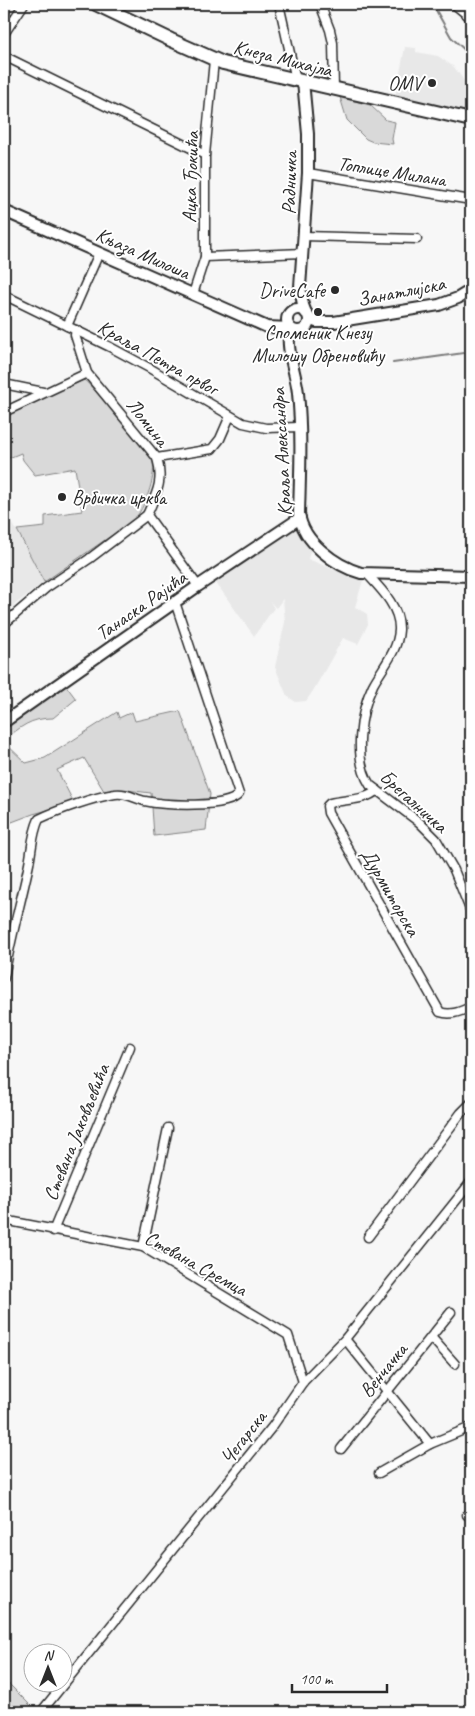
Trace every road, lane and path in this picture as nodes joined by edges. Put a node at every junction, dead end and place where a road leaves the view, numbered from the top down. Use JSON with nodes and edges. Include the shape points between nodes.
{"nodes":[{"id":1,"x":24,"y":4,"type":"edge"},
{"id":2,"x":96,"y":4,"type":"edge"},
{"id":3,"x":279,"y":4,"type":"edge"},
{"id":4,"x":320,"y":4,"type":"edge"},
{"id":5,"x":455,"y":5,"type":"edge"},
{"id":6,"x":471,"y":18,"type":"edge"},
{"id":7,"x":4,"y":34,"type":"edge"},
{"id":8,"x":4,"y":56,"type":"edge"},
{"id":9,"x":214,"y":60,"type":"junction"},
{"id":10,"x":300,"y":81,"type":"junction"},
{"id":11,"x":334,"y":89,"type":"junction"},
{"id":12,"x":471,"y":120,"type":"edge"},
{"id":13,"x":205,"y":155,"type":"junction"},
{"id":14,"x":308,"y":173,"type":"junction"},
{"id":15,"x":471,"y":200,"type":"edge"},
{"id":16,"x":4,"y":211,"type":"edge"},
{"id":17,"x":304,"y":236,"type":"junction"},
{"id":18,"x":417,"y":239,"type":"dead end"},
{"id":19,"x":100,"y":253,"type":"junction"},
{"id":20,"x":303,"y":253,"type":"junction"},
{"id":21,"x":205,"y":257,"type":"junction"},
{"id":22,"x":300,"y":287,"type":"junction"},
{"id":23,"x":471,"y":290,"type":"edge"},
{"id":24,"x":193,"y":294,"type":"junction"},
{"id":25,"x":4,"y":295,"type":"edge"},
{"id":26,"x":307,"y":316,"type":"junction"},
{"id":27,"x":334,"y":322,"type":"junction"},
{"id":28,"x":293,"y":324,"type":"junction"},
{"id":29,"x":68,"y":326,"type":"junction"},
{"id":30,"x":267,"y":327,"type":"junction"},
{"id":31,"x":76,"y":330,"type":"junction"},
{"id":32,"x":290,"y":349,"type":"junction"},
{"id":33,"x":87,"y":373,"type":"junction"},
{"id":34,"x":4,"y":384,"type":"edge"},
{"id":35,"x":43,"y":392,"type":"junction"},
{"id":36,"x":4,"y":412,"type":"edge"},
{"id":37,"x":230,"y":416,"type":"junction"},
{"id":38,"x":300,"y":428,"type":"junction"},
{"id":39,"x":157,"y":458,"type":"junction"},
{"id":40,"x":147,"y":515,"type":"junction"},
{"id":41,"x":300,"y":518,"type":"junction"},
{"id":42,"x":368,"y":575,"type":"junction"},
{"id":43,"x":471,"y":576,"type":"edge"},
{"id":44,"x":198,"y":586,"type":"junction"},
{"id":45,"x":175,"y":602,"type":"junction"},
{"id":46,"x":4,"y":624,"type":"edge"},
{"id":47,"x":4,"y":722,"type":"edge"},
{"id":48,"x":377,"y":790,"type":"junction"},
{"id":49,"x":471,"y":912,"type":"edge"},
{"id":50,"x":4,"y":978,"type":"edge"},
{"id":51,"x":471,"y":1007,"type":"edge"},
{"id":52,"x":130,"y":1046,"type":"dead end"},
{"id":53,"x":471,"y":1103,"type":"edge"},
{"id":54,"x":168,"y":1128,"type":"dead end"},
{"id":55,"x":471,"y":1182,"type":"edge"},
{"id":56,"x":4,"y":1220,"type":"edge"},
{"id":57,"x":53,"y":1231,"type":"junction"},
{"id":58,"x":368,"y":1237,"type":"dead end"},
{"id":59,"x":143,"y":1248,"type":"junction"},
{"id":60,"x":451,"y":1312,"type":"dead end"},
{"id":61,"x":431,"y":1337,"type":"junction"},
{"id":62,"x":345,"y":1339,"type":"junction"},
{"id":63,"x":455,"y":1364,"type":"dead end"},
{"id":64,"x":303,"y":1382,"type":"junction"},
{"id":65,"x":386,"y":1391,"type":"junction"},
{"id":66,"x":471,"y":1427,"type":"edge"},
{"id":67,"x":430,"y":1444,"type":"junction"},
{"id":68,"x":341,"y":1449,"type":"dead end"},
{"id":69,"x":378,"y":1473,"type":"dead end"},
{"id":70,"x":40,"y":1712,"type":"edge"}],
"edges":[{"from":1,"to":7,"type":"street"},
{"from":2,"to":9,"type":"main road","name":"Кнеза Михајла"},
{"from":3,"to":10,"type":"street"},
{"from":4,"to":11,"type":"street","via":[[333,43]]},
{"from":5,"to":6,"type":"street"},
{"from":8,"to":13,"type":"street"},
{"from":9,"to":10,"type":"main road","name":"Кнеза Михајла"},
{"from":9,"to":13,"type":"street","name":"Ацка Ђокића"},
{"from":10,"to":11,"type":"main road","name":"Кнеза Михајла"},
{"from":10,"to":14,"type":"street","name":"Радничка","via":[[308,134]]},
{"from":11,"to":12,"type":"main road","name":"Кнеза Михајла"},
{"from":13,"to":21,"type":"street","name":"Ацка Ђокића"},
{"from":14,"to":15,"type":"street","name":"Топлице Милана"},
{"from":14,"to":17,"type":"street","name":"Радничка"},
{"from":16,"to":19,"type":"street","name":"Књаза Милоша"},
{"from":17,"to":18,"type":"street"},
{"from":17,"to":20,"type":"street","name":"Радничка"},
{"from":19,"to":24,"type":"street","name":"Књаза Милоша"},
{"from":19,"to":29,"type":"street"},
{"from":20,"to":21,"type":"street"},
{"from":20,"to":22,"type":"street","name":"Радничка"},
{"from":21,"to":24,"type":"street","name":"Ацка Ђокића"},
{"from":22,"to":26,"type":"street","name":"Радничка"},
{"from":22,"to":28,"type":"street","name":"Радничка"},
{"from":23,"to":27,"type":"street","name":"Занатлијска","via":[[439,305]]},
{"from":24,"to":30,"type":"street","name":"Књаза Милоша"},
{"from":25,"to":29,"type":"street","name":"Краља Петра првог"},
{"from":26,"to":27,"type":"street","name":"Занатлијска","via":[[316,322]]},
{"from":26,"to":28,"type":"street","via":[[308,325]]},
{"from":26,"to":28,"type":"street","name":"Занатлијска","via":[[300,310]]},
{"from":27,"to":28,"type":"street","name":"Занатлијска"},
{"from":28,"to":30,"type":"street","name":"Књаза Милоша"},
{"from":28,"to":32,"type":"street","name":"Краља Александра"},
{"from":29,"to":31,"type":"street","name":"Краља Петра првог"},
{"from":30,"to":32,"type":"street"},
{"from":31,"to":33,"type":"street","name":"Ломина"},
{"from":31,"to":37,"type":"street","name":"Краља Петра првог","via":[[152,369]]},
{"from":32,"to":38,"type":"street","name":"Краља Александра","via":[[298,392]]},
{"from":33,"to":35,"type":"street"},
{"from":33,"to":39,"type":"street","name":"Ломина"},
{"from":34,"to":35,"type":"street"},
{"from":35,"to":36,"type":"street"},
{"from":37,"to":38,"type":"street","name":"Краља Петра првог","via":[[258,427]]},
{"from":37,"to":39,"type":"street","via":[[212,450]]},
{"from":38,"to":41,"type":"street","name":"Краља Александра"},
{"from":39,"to":40,"type":"street","name":"Ломина","via":[[160,483]]},
{"from":40,"to":44,"type":"street"},
{"from":40,"to":46,"type":"street","via":[[46,588]]},
{"from":41,"to":42,"type":"street","name":"Краља Александра","via":[[312,541],[328,557],[352,571]]},
{"from":41,"to":44,"type":"street","name":"Танаска Рајића"},
{"from":42,"to":43,"type":"street","name":"Краља Александра"},
{"from":42,"to":48,"type":"street","name":"Брегалничка","via":[[388,598],[399,631],[393,652],[372,686],[362,723],[360,762],[365,778]]},
{"from":44,"to":45,"type":"street","name":"Танаска Рајића"},
{"from":45,"to":47,"type":"street","name":"Танаска Рајића"},
{"from":45,"to":50,"type":"street","via":[[239,794],[232,801],[193,805],[145,801],[117,793],[39,819]]},
{"from":48,"to":49,"type":"street","name":"Брегалничка","via":[[436,839],[454,870]]},
{"from":48,"to":51,"type":"street","name":"Дурмиторска","via":[[362,798],[330,803],[328,814],[440,1012],[454,1014]]},
{"from":52,"to":57,"type":"street","name":"Стевана Јаковљевића"},
{"from":53,"to":58,"type":"street"},
{"from":54,"to":59,"type":"street"},
{"from":55,"to":62,"type":"street","name":"Чегарска"},
{"from":56,"to":57,"type":"street","name":"Стевана Сремца"},
{"from":57,"to":59,"type":"street","name":"Стевана Сремца"},
{"from":59,"to":64,"type":"street","name":"Стевана Сремца","via":[[288,1335]]},
{"from":60,"to":61,"type":"street","name":"Венчачка"},
{"from":61,"to":63,"type":"street"},
{"from":61,"to":65,"type":"street","name":"Венчачка"},
{"from":62,"to":64,"type":"street","name":"Чегарска"},
{"from":62,"to":65,"type":"street"},
{"from":64,"to":70,"type":"street","name":"Чегарска","via":[[272,1427]]},
{"from":65,"to":67,"type":"street"},
{"from":65,"to":68,"type":"street","name":"Венчачка"},
{"from":66,"to":67,"type":"street"},
{"from":67,"to":69,"type":"street"}]}
